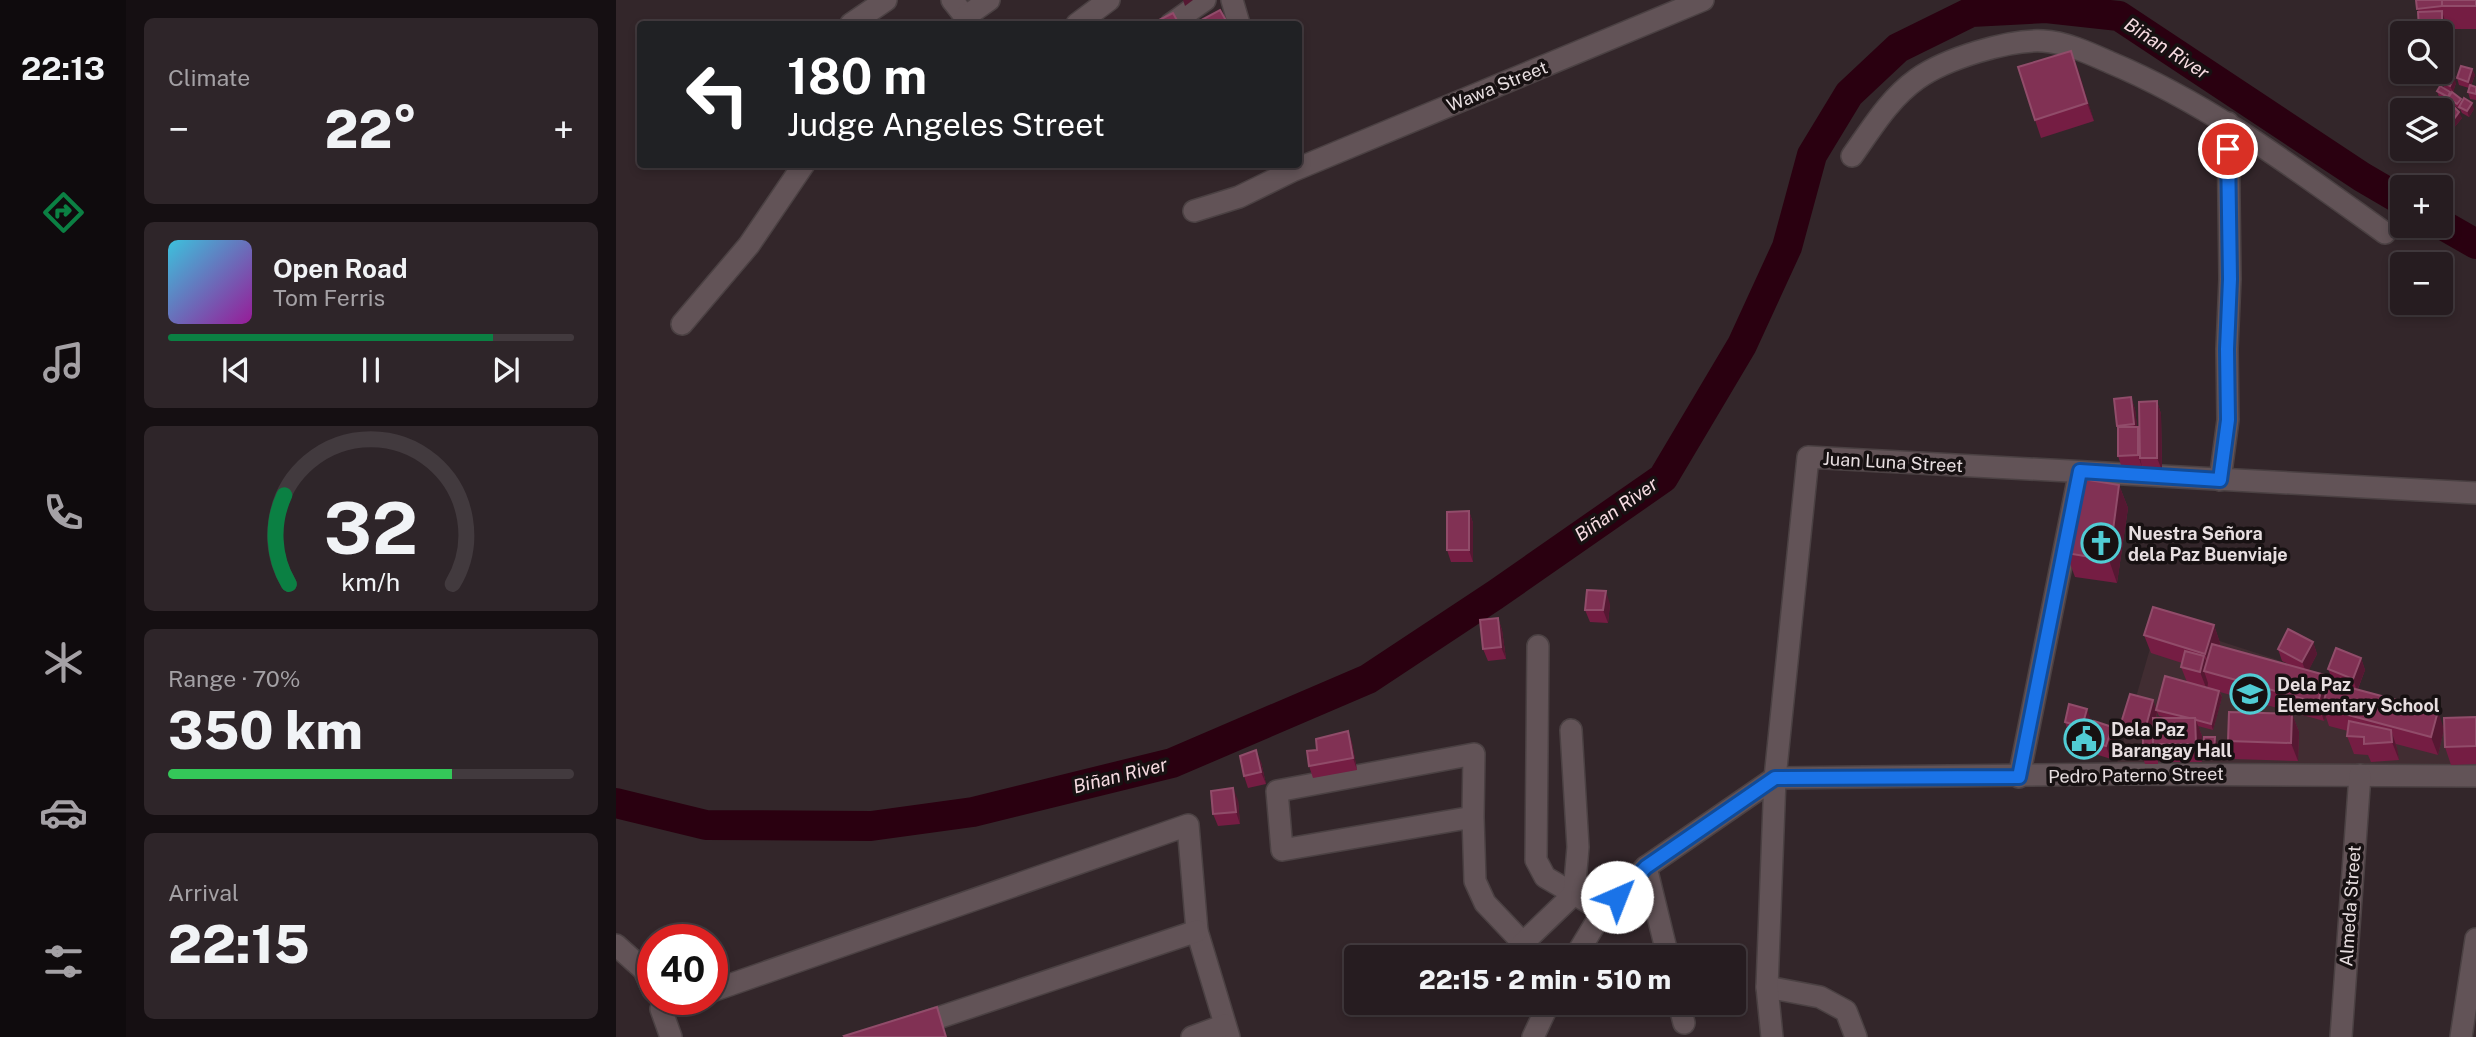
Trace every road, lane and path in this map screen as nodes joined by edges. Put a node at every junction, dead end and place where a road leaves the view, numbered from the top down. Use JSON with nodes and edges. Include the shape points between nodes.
{"nodes":[{"id":1,"x":886,"y":0,"type":"edge"},
{"id":2,"x":989,"y":0,"type":"edge"},
{"id":3,"x":1109,"y":0,"type":"edge"},
{"id":4,"x":1205,"y":0,"type":"edge"},
{"id":5,"x":1232,"y":0,"type":"edge"},
{"id":6,"x":1703,"y":0,"type":"edge"},
{"id":7,"x":859,"y":12,"type":"edge"},
{"id":8,"x":963,"y":14,"type":"edge"},
{"id":9,"x":1081,"y":21,"type":"edge"},
{"id":10,"x":1175,"y":21,"type":"edge"},
{"id":11,"x":1238,"y":21,"type":"edge"},
{"id":12,"x":2228,"y":123,"type":"junction"},
{"id":13,"x":1852,"y":156,"type":"dead end"},
{"id":14,"x":1302,"y":163,"type":"edge"},
{"id":15,"x":801,"y":168,"type":"edge"},
{"id":16,"x":1290,"y":168,"type":"edge"},
{"id":17,"x":1194,"y":211,"type":"dead end"},
{"id":18,"x":2385,"y":233,"type":"dead end"},
{"id":19,"x":682,"y":324,"type":"dead end"},
{"id":20,"x":2080,"y":471,"type":"junction"},
{"id":21,"x":2220,"y":480,"type":"junction"},
{"id":22,"x":2476,"y":493,"type":"edge"},
{"id":23,"x":1538,"y":646,"type":"dead end"},
{"id":24,"x":1571,"y":730,"type":"dead end"},
{"id":25,"x":2360,"y":775,"type":"junction"},
{"id":26,"x":2476,"y":776,"type":"edge"},
{"id":27,"x":2019,"y":777,"type":"junction"},
{"id":28,"x":1775,"y":778,"type":"junction"},
{"id":29,"x":1473,"y":817,"type":"junction"},
{"id":30,"x":1646,"y":867,"type":"junction"},
{"id":31,"x":1574,"y":894,"type":"junction"},
{"id":32,"x":1603,"y":911,"type":"junction"},
{"id":33,"x":1197,"y":931,"type":"junction"},
{"id":34,"x":2476,"y":939,"type":"edge"},
{"id":35,"x":616,"y":945,"type":"edge"},
{"id":36,"x":1514,"y":945,"type":"edge"},
{"id":37,"x":1523,"y":945,"type":"edge"},
{"id":38,"x":1582,"y":945,"type":"edge"},
{"id":39,"x":1665,"y":945,"type":"edge"},
{"id":40,"x":637,"y":964,"type":"edge"},
{"id":41,"x":728,"y":985,"type":"edge"},
{"id":42,"x":1767,"y":987,"type":"junction"},
{"id":43,"x":663,"y":1015,"type":"edge"},
{"id":44,"x":1543,"y":1015,"type":"edge"},
{"id":45,"x":1227,"y":1031,"type":"edge"},
{"id":46,"x":1769,"y":1036,"type":"edge"},
{"id":47,"x":671,"y":1037,"type":"edge"},
{"id":48,"x":881,"y":1037,"type":"edge"},
{"id":49,"x":1192,"y":1037,"type":"edge"},
{"id":50,"x":1533,"y":1037,"type":"edge"},
{"id":51,"x":1856,"y":1037,"type":"edge"},
{"id":52,"x":2341,"y":1037,"type":"edge"},
{"id":53,"x":2461,"y":1037,"type":"edge"}],
"edges":[{"from":1,"to":7,"type":"street"},
{"from":2,"to":8,"type":"street"},
{"from":3,"to":9,"type":"street"},
{"from":4,"to":10,"type":"street"},
{"from":5,"to":11,"type":"street"},
{"from":6,"to":14,"type":"street","name":"Wawa Street"},
{"from":12,"to":13,"type":"street","via":[[2087,52],[2044,41],[2005,44],[1918,79],[1887,106]]},
{"from":12,"to":18,"type":"street"},
{"from":12,"to":21,"type":"street","via":[[2228,420]]},
{"from":15,"to":19,"type":"street","via":[[749,245]]},
{"from":16,"to":17,"type":"street","name":"Wawa Street","via":[[1239,197]]},
{"from":20,"to":21,"type":"street","name":"Juan Luna Street"},
{"from":20,"to":27,"type":"street"},
{"from":20,"to":28,"type":"street","name":"Juan Luna Street","via":[[1808,457]]},
{"from":21,"to":22,"type":"street","name":"Juan Luna Street"},
{"from":23,"to":31,"type":"street","via":[[1536,860],[1545,877]]},
{"from":24,"to":31,"type":"street","via":[[1578,846]]},
{"from":25,"to":26,"type":"street","name":"Pedro Paterno Street"},
{"from":25,"to":27,"type":"street","name":"Pedro Paterno Street"},
{"from":25,"to":52,"type":"street","name":"Almeda Street"},
{"from":27,"to":28,"type":"street","name":"Pedro Paterno Street"},
{"from":28,"to":30,"type":"street"},
{"from":28,"to":42,"type":"street","name":"Juan Luna Street"},
{"from":29,"to":29,"type":"street","via":[[1474,754],[1277,790],[1282,850]]},
{"from":29,"to":36,"type":"street","via":[[1475,881]]},
{"from":30,"to":32,"type":"street"},
{"from":30,"to":39,"type":"street"},
{"from":31,"to":32,"type":"street"},
{"from":31,"to":37,"type":"street"},
{"from":32,"to":38,"type":"street"},
{"from":33,"to":41,"type":"street","via":[[1188,825]]},
{"from":33,"to":45,"type":"street"},
{"from":33,"to":48,"type":"street"},
{"from":34,"to":53,"type":"street"},
{"from":35,"to":40,"type":"street"},
{"from":42,"to":46,"type":"street","name":"Juan Luna Street"},
{"from":42,"to":51,"type":"street","via":[[1820,998],[1846,1011]]},
{"from":43,"to":47,"type":"street"},
{"from":44,"to":50,"type":"street"},
{"from":45,"to":49,"type":"street"}]}
